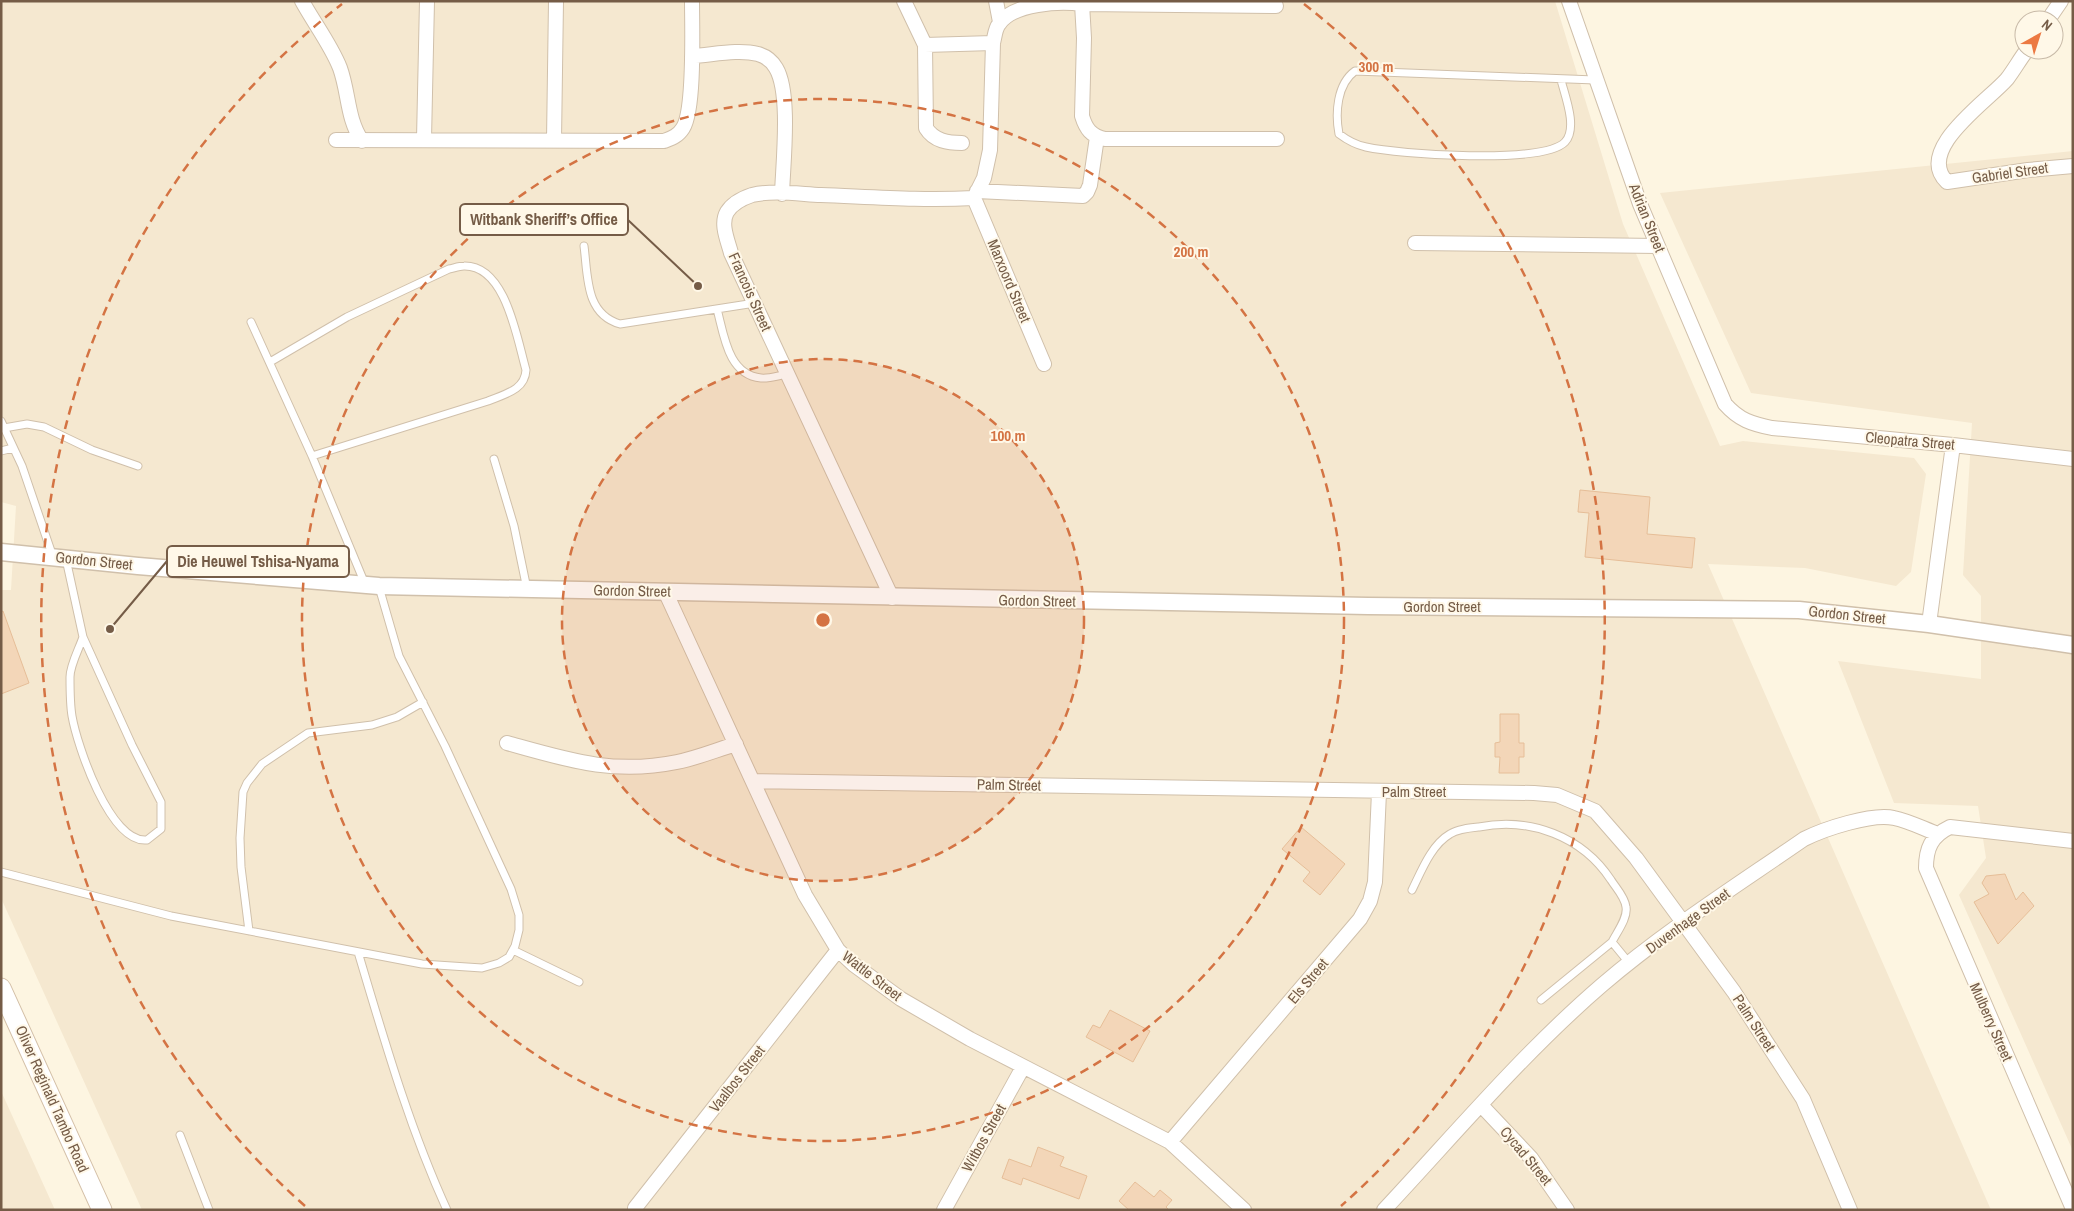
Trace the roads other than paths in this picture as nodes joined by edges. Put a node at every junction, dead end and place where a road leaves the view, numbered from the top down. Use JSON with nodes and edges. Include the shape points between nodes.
{"nodes":[{"id":1,"x":302,"y":1,"type":"edge"},
{"id":2,"x":428,"y":1,"type":"edge"},
{"id":3,"x":556,"y":1,"type":"edge"},
{"id":4,"x":692,"y":1,"type":"edge"},
{"id":5,"x":904,"y":1,"type":"edge"},
{"id":6,"x":996,"y":1,"type":"edge"},
{"id":7,"x":1060,"y":1,"type":"edge"},
{"id":8,"x":1569,"y":1,"type":"edge"},
{"id":9,"x":1082,"y":4,"type":"junction"},
{"id":10,"x":1276,"y":6,"type":"dead end"},
{"id":11,"x":1000,"y":22,"type":"junction"},
{"id":12,"x":993,"y":43,"type":"junction"},
{"id":13,"x":925,"y":45,"type":"junction"},
{"id":14,"x":692,"y":56,"type":"junction"},
{"id":15,"x":2020,"y":60,"type":"edge"},
{"id":16,"x":1561,"y":80,"type":"junction"},
{"id":17,"x":1595,"y":80,"type":"junction"},
{"id":18,"x":1097,"y":137,"type":"junction"},
{"id":19,"x":424,"y":139,"type":"junction"},
{"id":20,"x":1277,"y":139,"type":"dead end"},
{"id":21,"x":336,"y":140,"type":"dead end"},
{"id":22,"x":554,"y":140,"type":"junction"},
{"id":23,"x":362,"y":141,"type":"junction"},
{"id":24,"x":962,"y":143,"type":"dead end"},
{"id":25,"x":2073,"y":166,"type":"edge"},
{"id":26,"x":782,"y":194,"type":"junction"},
{"id":27,"x":975,"y":195,"type":"junction"},
{"id":28,"x":1415,"y":243,"type":"dead end"},
{"id":29,"x":584,"y":246,"type":"dead end"},
{"id":30,"x":1658,"y":246,"type":"junction"},
{"id":31,"x":755,"y":303,"type":"junction"},
{"id":32,"x":717,"y":309,"type":"junction"},
{"id":33,"x":252,"y":322,"type":"dead end"},
{"id":34,"x":270,"y":362,"type":"junction"},
{"id":35,"x":1044,"y":364,"type":"dead end"},
{"id":36,"x":788,"y":374,"type":"junction"},
{"id":37,"x":1748,"y":423,"type":"joint"},
{"id":38,"x":3,"y":424,"type":"edge"},
{"id":39,"x":1953,"y":445,"type":"junction"},
{"id":40,"x":13,"y":448,"type":"junction"},
{"id":41,"x":1,"y":451,"type":"edge"},
{"id":42,"x":312,"y":456,"type":"junction"},
{"id":43,"x":494,"y":459,"type":"dead end"},
{"id":44,"x":2073,"y":459,"type":"edge"},
{"id":45,"x":138,"y":466,"type":"dead end"},
{"id":46,"x":1,"y":552,"type":"edge"},
{"id":47,"x":59,"y":558,"type":"junction"},
{"id":48,"x":372,"y":585,"type":"junction"},
{"id":49,"x":527,"y":589,"type":"junction"},
{"id":50,"x":665,"y":591,"type":"junction"},
{"id":51,"x":892,"y":598,"type":"junction"},
{"id":52,"x":1928,"y":624,"type":"junction"},
{"id":53,"x":83,"y":637,"type":"junction"},
{"id":54,"x":2073,"y":645,"type":"edge"},
{"id":55,"x":423,"y":702,"type":"junction"},
{"id":56,"x":507,"y":743,"type":"dead end"},
{"id":57,"x":736,"y":744,"type":"junction"},
{"id":58,"x":753,"y":781,"type":"junction"},
{"id":59,"x":1379,"y":792,"type":"junction"},
{"id":60,"x":1938,"y":834,"type":"junction"},
{"id":61,"x":2073,"y":841,"type":"edge"},
{"id":62,"x":1,"y":872,"type":"edge"},
{"id":63,"x":1412,"y":890,"type":"dead end"},
{"id":64,"x":1685,"y":922,"type":"junction"},
{"id":65,"x":249,"y":931,"type":"junction"},
{"id":66,"x":1612,"y":942,"type":"junction"},
{"id":67,"x":513,"y":950,"type":"junction"},
{"id":68,"x":838,"y":950,"type":"junction"},
{"id":69,"x":358,"y":952,"type":"junction"},
{"id":70,"x":1630,"y":964,"type":"junction"},
{"id":71,"x":579,"y":982,"type":"dead end"},
{"id":72,"x":1,"y":988,"type":"edge"},
{"id":73,"x":1540,"y":1000,"type":"dead end"},
{"id":74,"x":1023,"y":1067,"type":"junction"},
{"id":75,"x":1481,"y":1105,"type":"junction"},
{"id":76,"x":180,"y":1135,"type":"dead end"},
{"id":77,"x":1170,"y":1142,"type":"junction"},
{"id":78,"x":635,"y":1208,"type":"dead end"},
{"id":79,"x":2073,"y":1209,"type":"edge"},
{"id":80,"x":102,"y":1210,"type":"edge"},
{"id":81,"x":209,"y":1210,"type":"edge"},
{"id":82,"x":447,"y":1210,"type":"edge"},
{"id":83,"x":944,"y":1210,"type":"edge"},
{"id":84,"x":1244,"y":1210,"type":"edge"},
{"id":85,"x":1384,"y":1210,"type":"edge"},
{"id":86,"x":1567,"y":1210,"type":"edge"},
{"id":87,"x":1850,"y":1210,"type":"edge"}],
"edges":[{"from":1,"to":23,"type":"street","via":[[338,65],[354,129]]},
{"from":2,"to":19,"type":"street"},
{"from":3,"to":22,"type":"street"},
{"from":4,"to":14,"type":"street"},
{"from":5,"to":13,"type":"street"},
{"from":6,"to":11,"type":"street"},
{"from":7,"to":9,"type":"street"},
{"from":7,"to":11,"type":"street","via":[[1024,9]]},
{"from":8,"to":17,"type":"street","name":"Adrian Street"},
{"from":9,"to":10,"type":"street"},
{"from":9,"to":18,"type":"street","via":[[1082,116],[1085,126]]},
{"from":11,"to":12,"type":"street"},
{"from":12,"to":13,"type":"street"},
{"from":12,"to":27,"type":"street","via":[[990,150],[984,178]]},
{"from":13,"to":24,"type":"street","via":[[926,128],[946,142]]},
{"from":14,"to":22,"type":"street","via":[[687,116],[676,136],[664,141]]},
{"from":14,"to":26,"type":"street","via":[[748,53],[764,57],[775,67],[780,76],[784,107]]},
{"from":15,"to":25,"type":"street","name":"Gabriel Street","via":[[2006,79],[1949,136],[1938,159],[1940,172],[1947,182]]},
{"from":16,"to":16,"type":"lane","via":[[1355,71],[1340,92],[1336,121],[1339,134],[1364,147],[1403,153],[1526,155],[1555,148],[1568,136],[1571,128]]},
{"from":16,"to":17,"type":"lane"},
{"from":17,"to":30,"type":"street","name":"Adrian Street"},
{"from":18,"to":20,"type":"street"},
{"from":18,"to":27,"type":"street","name":"Francois Street","via":[[1090,185],[1083,196]]},
{"from":19,"to":22,"type":"street"},
{"from":19,"to":23,"type":"street"},
{"from":21,"to":23,"type":"street"},
{"from":26,"to":27,"type":"street","name":"Francois Street","via":[[941,200]]},
{"from":26,"to":31,"type":"street","name":"Francois Street","via":[[753,195],[741,200],[727,213],[725,220],[731,253]]},
{"from":27,"to":35,"type":"street","name":"Marxoord Street"},
{"from":28,"to":30,"type":"street"},
{"from":29,"to":32,"type":"lane","via":[[593,299],[598,313],[605,319],[620,324]]},
{"from":30,"to":37,"type":"street","name":"Adrian Street","via":[[1725,404]]},
{"from":31,"to":32,"type":"lane"},
{"from":31,"to":36,"type":"street","name":"Francois Street"},
{"from":32,"to":36,"type":"lane","via":[[730,356],[739,369],[748,376],[763,379]]},
{"from":33,"to":34,"type":"lane"},
{"from":34,"to":42,"type":"lane"},
{"from":34,"to":42,"type":"lane","via":[[347,317],[449,269],[466,266],[480,270],[494,280],[504,295],[526,370],[526,378],[516,389],[488,401]]},
{"from":36,"to":51,"type":"street","name":"Francois Street"},
{"from":37,"to":39,"type":"street","name":"Cleopatra Street"},
{"from":38,"to":40,"type":"lane"},
{"from":38,"to":45,"type":"lane","via":[[44,427],[92,450]]},
{"from":39,"to":44,"type":"street","name":"Cleopatra Street"},
{"from":39,"to":52,"type":"street"},
{"from":40,"to":41,"type":"lane"},
{"from":40,"to":47,"type":"lane"},
{"from":42,"to":48,"type":"lane"},
{"from":43,"to":49,"type":"lane","via":[[514,526]]},
{"from":46,"to":47,"type":"street","name":"Gordon Street"},
{"from":47,"to":48,"type":"street","name":"Gordon Street"},
{"from":47,"to":53,"type":"lane"},
{"from":48,"to":49,"type":"street","name":"Gordon Street"},
{"from":48,"to":55,"type":"lane","via":[[400,656]]},
{"from":49,"to":50,"type":"street","name":"Gordon Street"},
{"from":50,"to":51,"type":"street","name":"Gordon Street"},
{"from":50,"to":57,"type":"street","name":"Wattle Street"},
{"from":51,"to":52,"type":"street","name":"Gordon Street","via":[[1790,610]]},
{"from":52,"to":54,"type":"street","name":"Gordon Street"},
{"from":53,"to":53,"type":"lane","via":[[161,802],[162,829],[147,840],[133,838],[108,812],[94,784],[72,716],[70,675]]},
{"from":55,"to":65,"type":"lane","via":[[397,717],[372,726],[308,734],[262,764],[247,782],[243,792],[240,838]]},
{"from":55,"to":67,"type":"lane","via":[[511,889],[519,914],[519,930]]},
{"from":56,"to":57,"type":"street","via":[[577,763],[606,767],[643,767],[678,762]]},
{"from":57,"to":58,"type":"street","name":"Wattle Street"},
{"from":58,"to":59,"type":"street","name":"Palm Street"},
{"from":58,"to":68,"type":"street","name":"Wattle Street","via":[[805,895]]},
{"from":59,"to":64,"type":"street","name":"Palm Street","via":[[1534,793],[1557,795],[1576,802],[1595,811]]},
{"from":59,"to":77,"type":"street","name":"Els Street","via":[[1375,882],[1370,901],[1360,919]]},
{"from":60,"to":61,"type":"street","via":[[1950,828],[1971,828]]},
{"from":60,"to":64,"type":"street","name":"Duvenhage Street","via":[[1892,817],[1825,829],[1804,839]]},
{"from":60,"to":79,"type":"street","name":"Mulberry Street","via":[[1926,848],[1926,868],[1936,898]]},
{"from":62,"to":65,"type":"lane","via":[[172,916]]},
{"from":63,"to":66,"type":"lane","via":[[1437,844],[1449,834],[1488,825],[1516,824],[1540,828],[1559,834],[1577,846],[1606,873],[1622,897],[1625,915]]},
{"from":64,"to":70,"type":"street","name":"Duvenhage Street"},
{"from":64,"to":87,"type":"street","name":"Palm Street","via":[[1803,1099]]},
{"from":65,"to":69,"type":"lane"},
{"from":66,"to":70,"type":"lane"},
{"from":66,"to":73,"type":"lane"},
{"from":67,"to":69,"type":"lane","via":[[499,963],[482,968],[422,964]]},
{"from":67,"to":71,"type":"lane"},
{"from":68,"to":74,"type":"street","name":"Wattle Street","via":[[901,999]]},
{"from":68,"to":78,"type":"street","name":"Vaalbos Street"},
{"from":69,"to":82,"type":"lane","via":[[403,1099]]},
{"from":70,"to":75,"type":"street","name":"Duvenhage Street","via":[[1550,1034]]},
{"from":72,"to":80,"type":"main road","name":"Oliver Reginald Tambo Road"},
{"from":74,"to":77,"type":"street","name":"Wattle Street"},
{"from":74,"to":83,"type":"street","name":"Witbos Street"},
{"from":75,"to":85,"type":"street","name":"Duvenhage Street"},
{"from":75,"to":86,"type":"street","name":"Cycad Street","via":[[1531,1158]]},
{"from":76,"to":81,"type":"lane"},
{"from":77,"to":84,"type":"street","name":"Wattle Street"}]}
